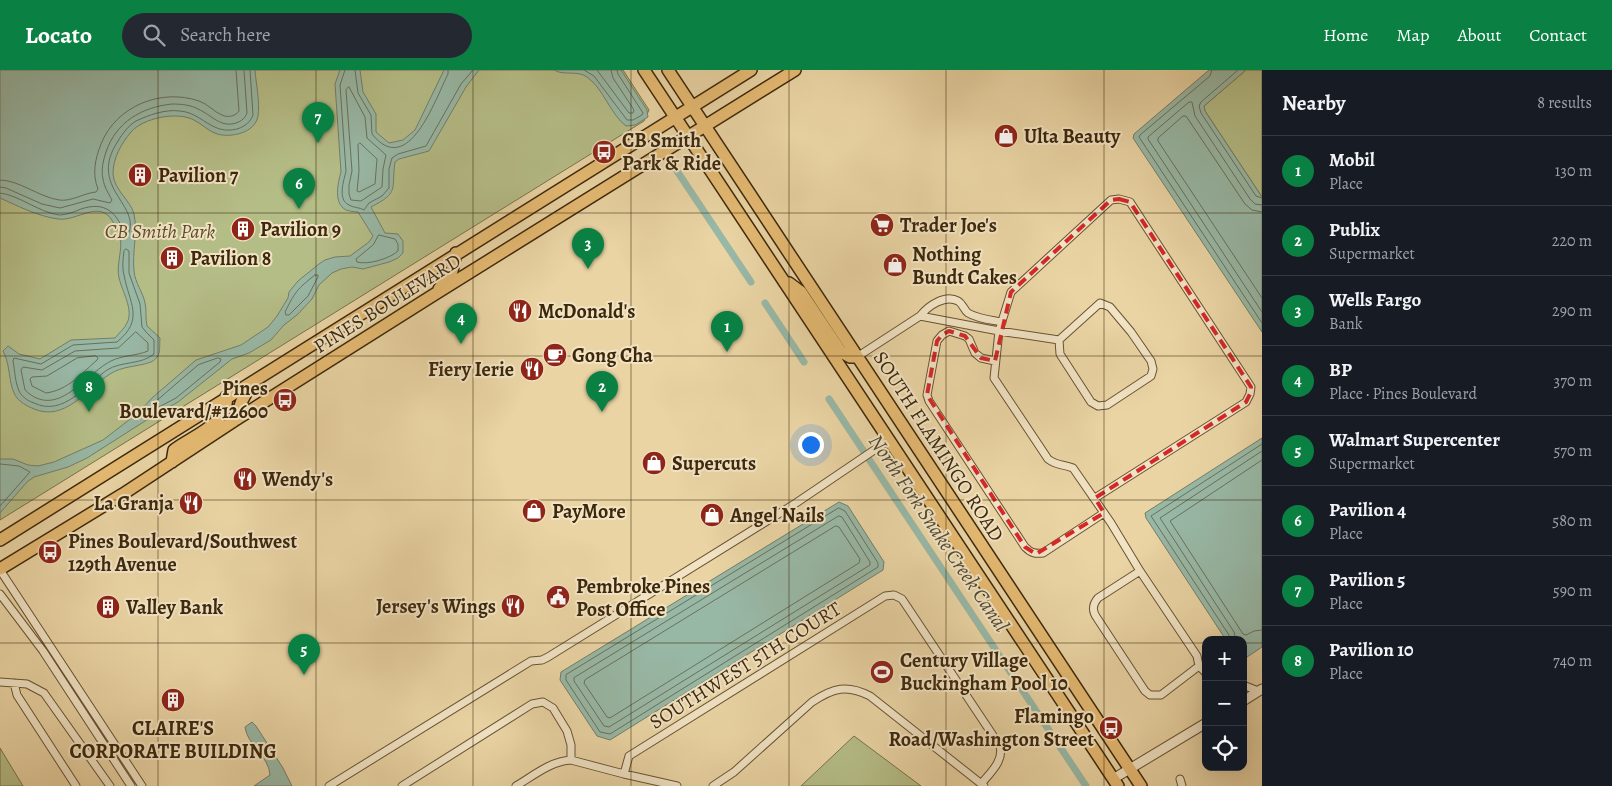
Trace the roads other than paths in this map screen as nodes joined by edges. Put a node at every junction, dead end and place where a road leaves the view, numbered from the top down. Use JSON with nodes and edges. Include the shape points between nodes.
{"nodes":[{"id":1,"x":644,"y":70,"type":"edge"},
{"id":2,"x":668,"y":70,"type":"edge"},
{"id":3,"x":751,"y":70,"type":"edge"},
{"id":4,"x":795,"y":70,"type":"edge"},
{"id":5,"x":692,"y":106,"type":"junction"},
{"id":6,"x":675,"y":117,"type":"junction"},
{"id":7,"x":706,"y":126,"type":"junction"},
{"id":8,"x":688,"y":138,"type":"junction"},
{"id":9,"x":456,"y":253,"type":"junction"},
{"id":10,"x":782,"y":277,"type":"junction"},
{"id":11,"x":435,"y":294,"type":"junction"},
{"id":12,"x":920,"y":316,"type":"junction"},
{"id":13,"x":1002,"y":322,"type":"junction"},
{"id":14,"x":1000,"y":331,"type":"junction"},
{"id":15,"x":1059,"y":340,"type":"junction"},
{"id":16,"x":857,"y":357,"type":"junction"},
{"id":17,"x":995,"y":361,"type":"junction"},
{"id":18,"x":255,"y":380,"type":"junction"},
{"id":19,"x":226,"y":397,"type":"junction"},
{"id":20,"x":237,"y":419,"type":"junction"},
{"id":21,"x":889,"y":440,"type":"junction"},
{"id":22,"x":172,"y":462,"type":"junction"},
{"id":23,"x":1095,"y":498,"type":"junction"},
{"id":24,"x":1104,"y":513,"type":"junction"},
{"id":25,"x":0,"y":540,"type":"edge"},
{"id":26,"x":0,"y":570,"type":"edge"},
{"id":27,"x":1140,"y":571,"type":"junction"},
{"id":28,"x":0,"y":594,"type":"edge"},
{"id":29,"x":1202,"y":667,"type":"edge"},
{"id":30,"x":0,"y":682,"type":"edge"},
{"id":31,"x":14,"y":683,"type":"junction"},
{"id":32,"x":1247,"y":686,"type":"edge"},
{"id":33,"x":1260,"y":690,"type":"edge"},
{"id":34,"x":1247,"y":698,"type":"edge"},
{"id":35,"x":1202,"y":725,"type":"edge"},
{"id":36,"x":571,"y":760,"type":"junction"},
{"id":37,"x":1130,"y":769,"type":"junction"},
{"id":38,"x":624,"y":774,"type":"junction"},
{"id":39,"x":1116,"y":783,"type":"edge"},
{"id":40,"x":983,"y":785,"type":"edge"},
{"id":41,"x":76,"y":786,"type":"edge"},
{"id":42,"x":110,"y":786,"type":"edge"},
{"id":43,"x":131,"y":786,"type":"edge"},
{"id":44,"x":142,"y":786,"type":"edge"},
{"id":45,"x":329,"y":786,"type":"edge"},
{"id":46,"x":402,"y":786,"type":"edge"},
{"id":47,"x":516,"y":786,"type":"edge"},
{"id":48,"x":678,"y":786,"type":"edge"},
{"id":49,"x":712,"y":786,"type":"edge"},
{"id":50,"x":1141,"y":786,"type":"edge"}],
"edges":[{"from":1,"to":6,"type":"highway","name":"SOUTH FLAMINGO ROAD"},
{"from":2,"to":5,"type":"highway","name":"SOUTH FLAMINGO ROAD"},
{"from":3,"to":5,"type":"highway","name":"PINES BOULEVARD"},
{"from":4,"to":7,"type":"highway","name":"PINES BOULEVARD"},
{"from":5,"to":6,"type":"highway","name":"PINES BOULEVARD"},
{"from":5,"to":7,"type":"highway","name":"SOUTH FLAMINGO ROAD"},
{"from":6,"to":8,"type":"highway","name":"SOUTH FLAMINGO ROAD"},
{"from":6,"to":9,"type":"highway","name":"PINES BOULEVARD"},
{"from":7,"to":8,"type":"highway","name":"PINES BOULEVARD"},
{"from":7,"to":16,"type":"highway","name":"SOUTH FLAMINGO ROAD"},
{"from":8,"to":10,"type":"highway","name":"SOUTH FLAMINGO ROAD"},
{"from":8,"to":11,"type":"highway","name":"PINES BOULEVARD"},
{"from":9,"to":11,"type":"highway","via":[[452,271]]},
{"from":9,"to":18,"type":"highway","name":"PINES BOULEVARD"},
{"from":10,"to":16,"type":"highway","via":[[801,292],[841,352]]},
{"from":10,"to":21,"type":"highway","name":"SOUTH FLAMINGO ROAD"},
{"from":11,"to":20,"type":"highway","name":"PINES BOULEVARD"},
{"from":12,"to":13,"type":"street","via":[[927,308],[946,299],[962,305],[973,315]]},
{"from":12,"to":14,"type":"street"},
{"from":12,"to":16,"type":"street"},
{"from":13,"to":14,"type":"street"},
{"from":13,"to":23,"type":"street","via":[[1011,292],[1111,200],[1130,202],[1251,387],[1246,402]]},
{"from":14,"to":15,"type":"street"},
{"from":14,"to":17,"type":"street"},
{"from":15,"to":15,"type":"street","via":[[1060,354],[1091,402],[1098,406],[1107,405],[1150,376],[1153,369],[1131,332],[1110,307],[1100,304]]},
{"from":16,"to":37,"type":"highway","name":"SOUTH FLAMINGO ROAD"},
{"from":17,"to":23,"type":"street","via":[[994,378],[1048,459],[1056,465],[1073,468]]},
{"from":17,"to":24,"type":"street","via":[[981,358],[965,336],[949,332],[942,335],[937,341],[927,396],[1025,546],[1036,554],[1043,553]]},
{"from":18,"to":19,"type":"highway","name":"PINES BOULEVARD"},
{"from":18,"to":20,"type":"highway","via":[[242,401]]},
{"from":19,"to":22,"type":"highway","via":[[227,403],[220,418],[174,450]]},
{"from":19,"to":25,"type":"highway","name":"PINES BOULEVARD"},
{"from":20,"to":22,"type":"highway","name":"PINES BOULEVARD"},
{"from":21,"to":39,"type":"highway","name":"SOUTH FLAMINGO ROAD"},
{"from":21,"to":45,"type":"street","via":[[788,508],[548,657],[530,660]]},
{"from":22,"to":26,"type":"highway","name":"PINES BOULEVARD"},
{"from":23,"to":24,"type":"street"},
{"from":24,"to":27,"type":"street"},
{"from":26,"to":44,"type":"street"},
{"from":27,"to":29,"type":"street"},
{"from":27,"to":29,"type":"street","via":[[1098,598],[1094,603],[1094,613],[1150,695],[1165,693]]},
{"from":28,"to":43,"type":"street","via":[[43,651]]},
{"from":30,"to":31,"type":"street"},
{"from":31,"to":41,"type":"street","via":[[17,695]]},
{"from":31,"to":42,"type":"street","via":[[33,686],[44,693]]},
{"from":32,"to":33,"type":"street"},
{"from":33,"to":34,"type":"street"},
{"from":35,"to":37,"type":"street"},
{"from":36,"to":38,"type":"street"},
{"from":36,"to":46,"type":"street","via":[[567,731],[553,708],[543,702],[532,704]]},
{"from":36,"to":47,"type":"street","via":[[552,764]]},
{"from":37,"to":39,"type":"street"},
{"from":37,"to":50,"type":"highway","name":"SOUTH FLAMINGO ROAD"},
{"from":38,"to":40,"type":"street","name":"SOUTHWEST 5TH COURT","via":[[629,756],[885,596],[894,595],[902,599],[1000,746],[1000,759]]},
{"from":38,"to":48,"type":"street"},
{"from":40,"to":49,"type":"street","via":[[870,696],[858,690],[840,688],[812,702],[734,772]]}]}
